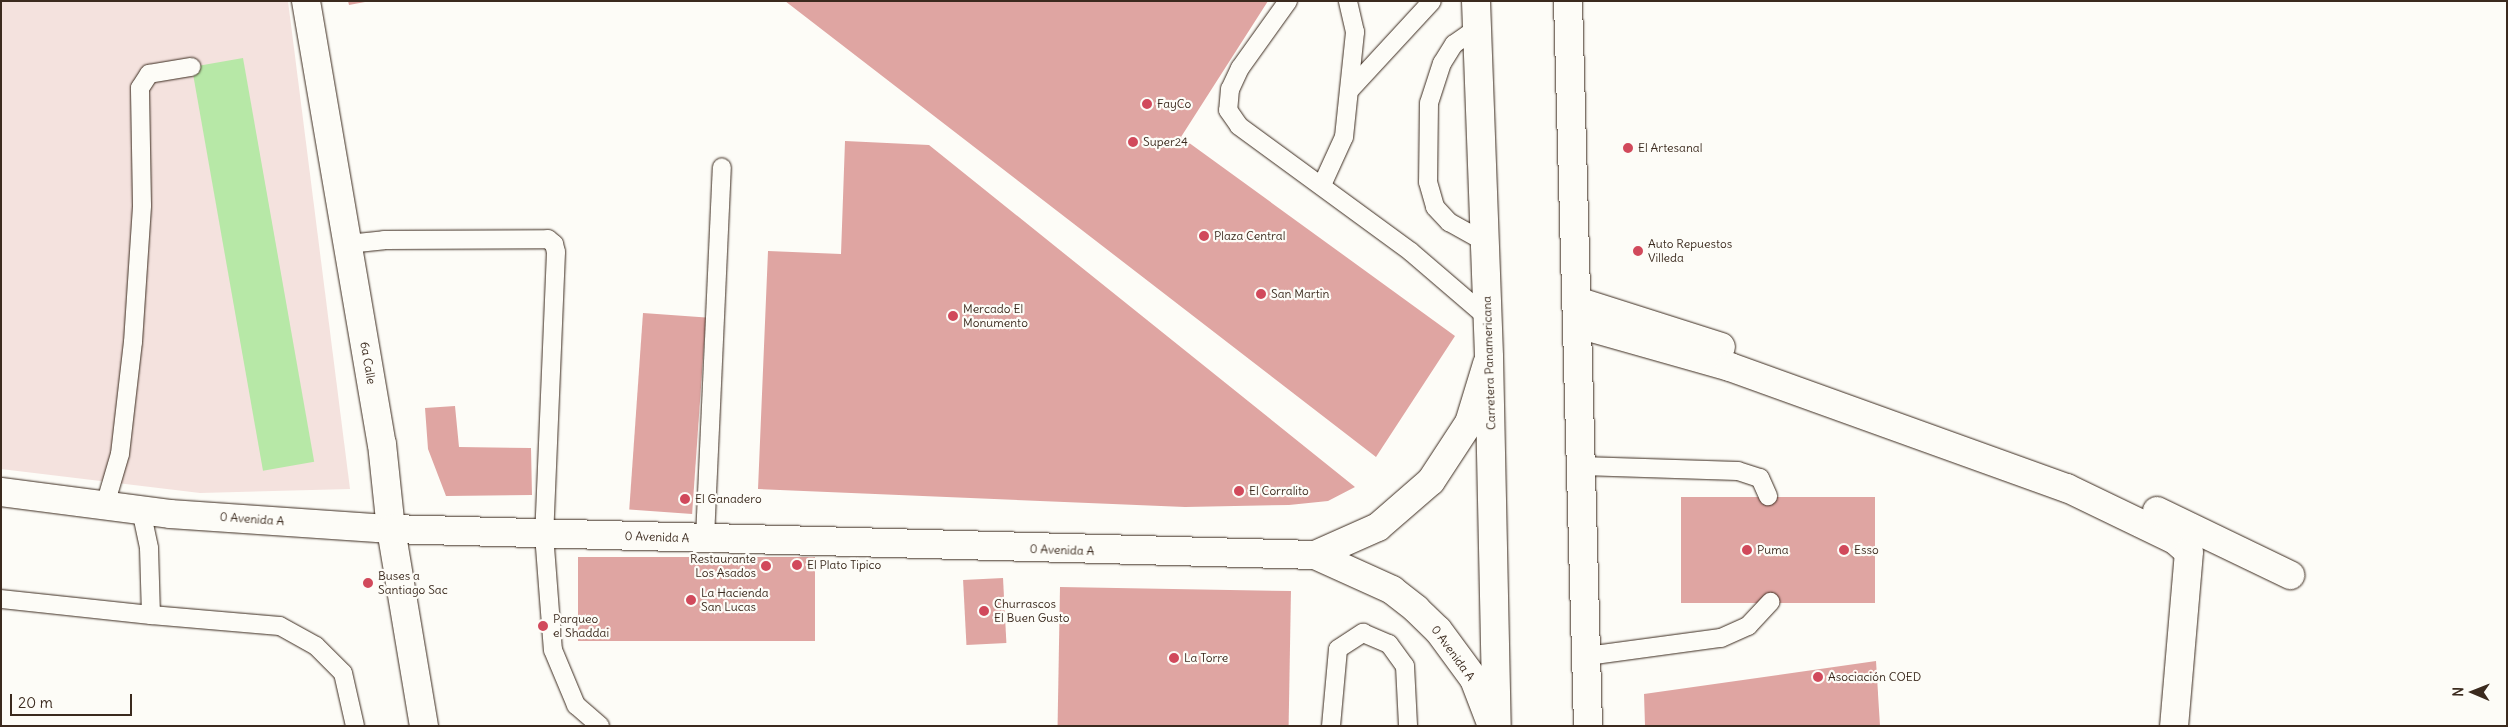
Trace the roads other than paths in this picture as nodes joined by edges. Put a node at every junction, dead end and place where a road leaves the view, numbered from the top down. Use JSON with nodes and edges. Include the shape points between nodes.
{"nodes":[{"id":1,"x":306,"y":1,"type":"edge"},
{"id":2,"x":1288,"y":1,"type":"edge"},
{"id":3,"x":1348,"y":1,"type":"edge"},
{"id":4,"x":1432,"y":1,"type":"edge"},
{"id":5,"x":1476,"y":1,"type":"edge"},
{"id":6,"x":1568,"y":1,"type":"edge"},
{"id":7,"x":1477,"y":28,"type":"junction"},
{"id":8,"x":191,"y":67,"type":"dead end"},
{"id":9,"x":1349,"y":91,"type":"junction"},
{"id":10,"x":722,"y":167,"type":"dead end"},
{"id":11,"x":1322,"y":185,"type":"junction"},
{"id":12,"x":1485,"y":242,"type":"junction"},
{"id":13,"x":348,"y":244,"type":"junction"},
{"id":14,"x":1578,"y":312,"type":"junction"},
{"id":15,"x":1488,"y":318,"type":"junction"},
{"id":16,"x":1489,"y":356,"type":"junction"},
{"id":17,"x":1582,"y":466,"type":"junction"},
{"id":18,"x":1,"y":492,"type":"edge"},
{"id":19,"x":1768,"y":496,"type":"dead end"},
{"id":20,"x":105,"y":505,"type":"junction"},
{"id":21,"x":140,"y":510,"type":"junction"},
{"id":22,"x":391,"y":529,"type":"junction"},
{"id":23,"x":544,"y":534,"type":"junction"},
{"id":24,"x":704,"y":538,"type":"junction"},
{"id":25,"x":1315,"y":555,"type":"junction"},
{"id":26,"x":2290,"y":575,"type":"dead end"},
{"id":27,"x":1,"y":599,"type":"edge"},
{"id":28,"x":1770,"y":602,"type":"dead end"},
{"id":29,"x":151,"y":615,"type":"junction"},
{"id":30,"x":1587,"y":656,"type":"junction"},
{"id":31,"x":355,"y":726,"type":"edge"},
{"id":32,"x":424,"y":726,"type":"edge"},
{"id":33,"x":600,"y":726,"type":"edge"},
{"id":34,"x":1331,"y":726,"type":"edge"},
{"id":35,"x":1408,"y":726,"type":"edge"},
{"id":36,"x":1492,"y":726,"type":"edge"},
{"id":37,"x":1496,"y":726,"type":"edge"},
{"id":38,"x":1588,"y":726,"type":"edge"},
{"id":39,"x":2174,"y":726,"type":"edge"}],
"edges":[{"from":1,"to":13,"type":"main road","name":"6a Calle"},
{"from":2,"to":11,"type":"lane","via":[[1240,68],[1230,89],[1228,110],[1239,126]]},
{"from":3,"to":9,"type":"lane","via":[[1355,32]]},
{"from":4,"to":9,"type":"lane"},
{"from":5,"to":7,"type":"main road","name":"Carretera Panamericana"},
{"from":6,"to":14,"type":"main road"},
{"from":7,"to":12,"type":"main road","name":"Carretera Panamericana"},
{"from":7,"to":12,"type":"lane","via":[[1454,44],[1429,103],[1428,182],[1435,208],[1449,222]]},
{"from":8,"to":20,"type":"lane","via":[[149,74],[140,88],[142,205],[133,342],[120,454]]},
{"from":9,"to":11,"type":"lane","via":[[1344,137]]},
{"from":10,"to":24,"type":"lane"},
{"from":11,"to":15,"type":"lane","via":[[1410,252]]},
{"from":12,"to":15,"type":"main road","name":"Carretera Panamericana"},
{"from":13,"to":22,"type":"main road","name":"6a Calle","via":[[382,444]]},
{"from":13,"to":23,"type":"lane","via":[[548,239],[554,244]]},
{"from":14,"to":17,"type":"main road"},
{"from":14,"to":26,"type":"main road","via":[[1673,330],[1987,440],[2138,502]]},
{"from":14,"to":39,"type":"main road","via":[[2048,481],[2175,540],[2190,552]]},
{"from":15,"to":16,"type":"main road","name":"Carretera Panamericana"},
{"from":16,"to":25,"type":"main road","name":"0 Avenida A","via":[[1469,423],[1431,481],[1378,527]]},
{"from":16,"to":37,"type":"main road","name":"Carretera Panamericana"},
{"from":17,"to":19,"type":"lane","via":[[1738,471],[1760,478]]},
{"from":17,"to":30,"type":"main road"},
{"from":18,"to":20,"type":"main road","name":"0 Avenida A"},
{"from":20,"to":21,"type":"main road","name":"0 Avenida A"},
{"from":21,"to":22,"type":"main road","name":"0 Avenida A"},
{"from":21,"to":29,"type":"lane","via":[[149,548]]},
{"from":22,"to":23,"type":"main road","name":"0 Avenida A"},
{"from":22,"to":32,"type":"main road","name":"6a Calle"},
{"from":23,"to":24,"type":"main road","name":"0 Avenida A"},
{"from":23,"to":33,"type":"lane","via":[[552,650],[576,705]]},
{"from":24,"to":25,"type":"main road","name":"0 Avenida A"},
{"from":25,"to":36,"type":"main road","name":"0 Avenida A","via":[[1392,590],[1438,630],[1474,680]]},
{"from":27,"to":29,"type":"lane"},
{"from":28,"to":30,"type":"lane","via":[[1748,626],[1721,638]]},
{"from":29,"to":31,"type":"lane","via":[[280,626],[316,646],[342,673]]},
{"from":30,"to":38,"type":"main road"},
{"from":34,"to":35,"type":"lane","via":[[1338,650],[1363,634],[1389,644],[1405,666]]}]}
